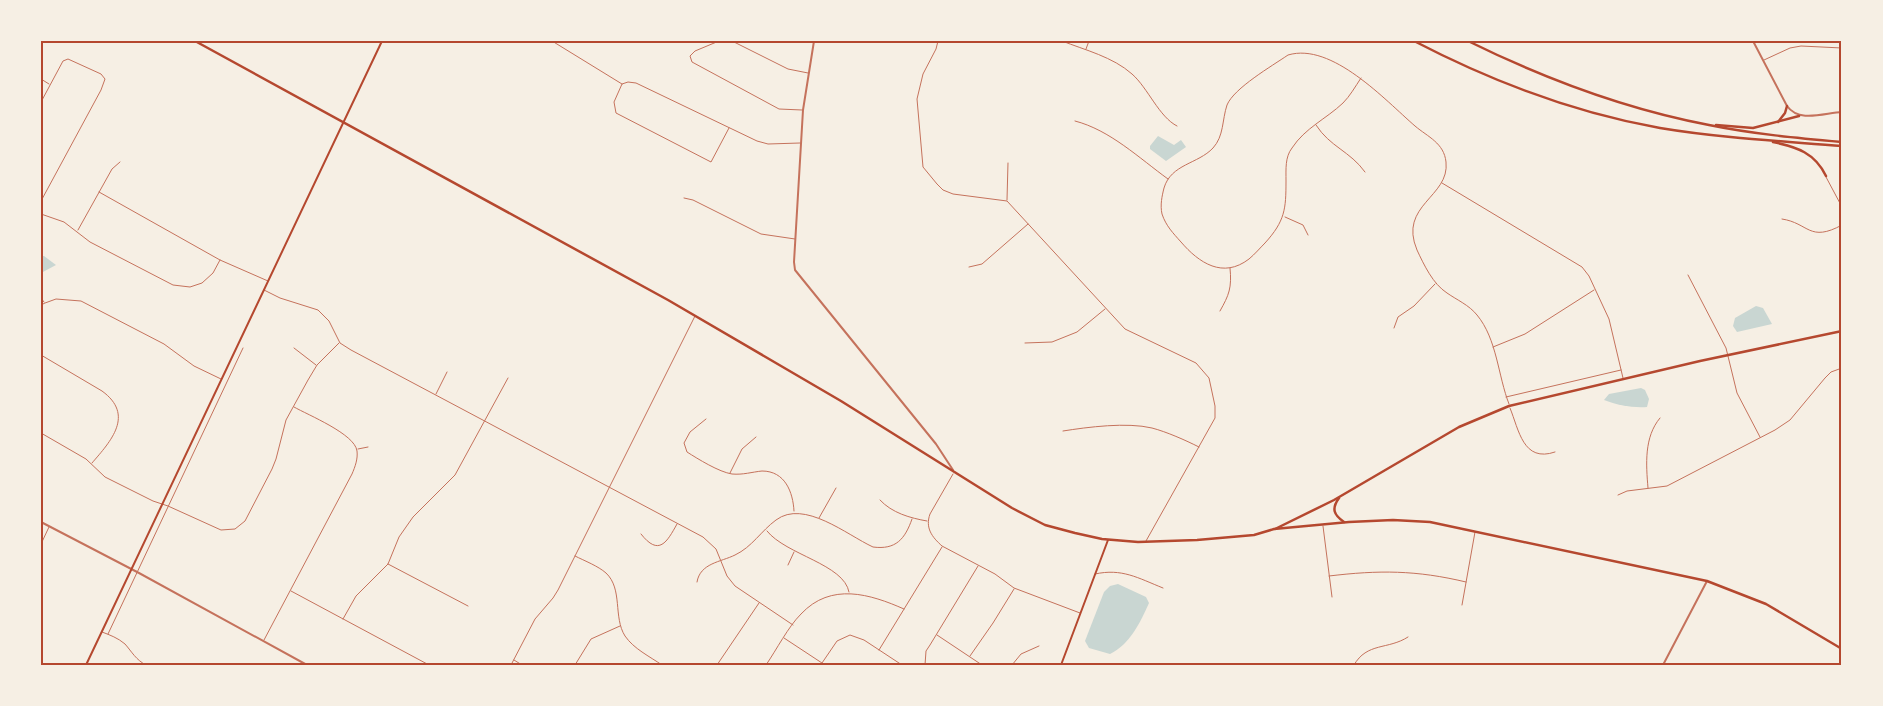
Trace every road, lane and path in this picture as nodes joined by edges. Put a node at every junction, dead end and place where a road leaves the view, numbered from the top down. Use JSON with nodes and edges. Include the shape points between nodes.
{"nodes":[{"id":1,"x":382,"y":41,"type":"edge"},
{"id":2,"x":552,"y":41,"type":"edge"},
{"id":3,"x":719,"y":41,"type":"edge"},
{"id":4,"x":732,"y":41,"type":"edge"},
{"id":5,"x":814,"y":41,"type":"edge"},
{"id":6,"x":938,"y":41,"type":"edge"},
{"id":7,"x":1062,"y":41,"type":"edge"},
{"id":8,"x":1089,"y":41,"type":"edge"},
{"id":9,"x":1414,"y":41,"type":"edge"},
{"id":10,"x":1468,"y":41,"type":"edge"},
{"id":11,"x":1753,"y":41,"type":"edge"},
{"id":12,"x":196,"y":42,"type":"edge"},
{"id":13,"x":1842,"y":48,"type":"edge"},
{"id":14,"x":1086,"y":50,"type":"junction"},
{"id":15,"x":1763,"y":61,"type":"junction"},
{"id":16,"x":808,"y":73,"type":"junction"},
{"id":17,"x":1360,"y":78,"type":"junction"},
{"id":18,"x":41,"y":79,"type":"edge"},
{"id":19,"x":51,"y":84,"type":"junction"},
{"id":20,"x":622,"y":84,"type":"junction"},
{"id":21,"x":41,"y":102,"type":"edge"},
{"id":22,"x":1787,"y":106,"type":"junction"},
{"id":23,"x":803,"y":110,"type":"junction"},
{"id":24,"x":1842,"y":112,"type":"edge"},
{"id":25,"x":1799,"y":116,"type":"junction"},
{"id":26,"x":1075,"y":121,"type":"dead end"},
{"id":27,"x":343,"y":123,"type":"junction"},
{"id":28,"x":1777,"y":123,"type":"junction"},
{"id":29,"x":1315,"y":124,"type":"junction"},
{"id":30,"x":1707,"y":125,"type":"junction"},
{"id":31,"x":1177,"y":126,"type":"dead end"},
{"id":32,"x":729,"y":128,"type":"junction"},
{"id":33,"x":1762,"y":139,"type":"junction"},
{"id":34,"x":1842,"y":142,"type":"edge"},
{"id":35,"x":801,"y":143,"type":"junction"},
{"id":36,"x":1842,"y":146,"type":"edge"},
{"id":37,"x":120,"y":162,"type":"dead end"},
{"id":38,"x":1008,"y":163,"type":"dead end"},
{"id":39,"x":1365,"y":172,"type":"dead end"},
{"id":40,"x":1826,"y":176,"type":"joint"},
{"id":41,"x":1168,"y":180,"type":"junction"},
{"id":42,"x":1441,"y":183,"type":"junction"},
{"id":43,"x":99,"y":192,"type":"junction"},
{"id":44,"x":684,"y":198,"type":"dead end"},
{"id":45,"x":41,"y":201,"type":"edge"},
{"id":46,"x":1007,"y":201,"type":"junction"},
{"id":47,"x":1842,"y":207,"type":"edge"},
{"id":48,"x":41,"y":214,"type":"edge"},
{"id":49,"x":1284,"y":216,"type":"junction"},
{"id":50,"x":1782,"y":219,"type":"dead end"},
{"id":51,"x":1028,"y":224,"type":"junction"},
{"id":52,"x":1842,"y":225,"type":"edge"},
{"id":53,"x":77,"y":231,"type":"junction"},
{"id":54,"x":1308,"y":235,"type":"dead end"},
{"id":55,"x":795,"y":239,"type":"junction"},
{"id":56,"x":220,"y":260,"type":"junction"},
{"id":57,"x":969,"y":267,"type":"dead end"},
{"id":58,"x":1230,"y":268,"type":"junction"},
{"id":59,"x":1688,"y":274,"type":"dead end"},
{"id":60,"x":268,"y":281,"type":"junction"},
{"id":61,"x":1436,"y":283,"type":"junction"},
{"id":62,"x":264,"y":290,"type":"junction"},
{"id":63,"x":1594,"y":290,"type":"junction"},
{"id":64,"x":41,"y":298,"type":"edge"},
{"id":65,"x":44,"y":303,"type":"junction"},
{"id":66,"x":41,"y":305,"type":"edge"},
{"id":67,"x":1105,"y":308,"type":"junction"},
{"id":68,"x":1220,"y":311,"type":"dead end"},
{"id":69,"x":695,"y":315,"type":"junction"},
{"id":70,"x":1394,"y":328,"type":"dead end"},
{"id":71,"x":1842,"y":330,"type":"edge"},
{"id":72,"x":340,"y":342,"type":"junction"},
{"id":73,"x":1025,"y":343,"type":"dead end"},
{"id":74,"x":1492,"y":347,"type":"junction"},
{"id":75,"x":244,"y":348,"type":"dead end"},
{"id":76,"x":294,"y":348,"type":"dead end"},
{"id":77,"x":41,"y":355,"type":"edge"},
{"id":78,"x":1728,"y":355,"type":"junction"},
{"id":79,"x":317,"y":365,"type":"junction"},
{"id":80,"x":1842,"y":368,"type":"edge"},
{"id":81,"x":1621,"y":370,"type":"junction"},
{"id":82,"x":447,"y":372,"type":"dead end"},
{"id":83,"x":508,"y":378,"type":"dead end"},
{"id":84,"x":221,"y":379,"type":"junction"},
{"id":85,"x":1624,"y":379,"type":"junction"},
{"id":86,"x":436,"y":395,"type":"junction"},
{"id":87,"x":1506,"y":397,"type":"junction"},
{"id":88,"x":1509,"y":406,"type":"junction"},
{"id":89,"x":293,"y":407,"type":"junction"},
{"id":90,"x":1660,"y":418,"type":"dead end"},
{"id":91,"x":706,"y":419,"type":"dead end"},
{"id":92,"x":485,"y":421,"type":"junction"},
{"id":93,"x":1063,"y":431,"type":"dead end"},
{"id":94,"x":41,"y":433,"type":"edge"},
{"id":95,"x":756,"y":437,"type":"dead end"},
{"id":96,"x":1760,"y":437,"type":"junction"},
{"id":97,"x":368,"y":447,"type":"dead end"},
{"id":98,"x":1199,"y":448,"type":"junction"},
{"id":99,"x":357,"y":449,"type":"junction"},
{"id":100,"x":1555,"y":452,"type":"dead end"},
{"id":101,"x":92,"y":464,"type":"junction"},
{"id":102,"x":954,"y":472,"type":"junction"},
{"id":103,"x":729,"y":474,"type":"junction"},
{"id":104,"x":609,"y":487,"type":"junction"},
{"id":105,"x":836,"y":488,"type":"dead end"},
{"id":106,"x":1648,"y":489,"type":"junction"},
{"id":107,"x":1342,"y":495,"type":"junction"},
{"id":108,"x":1618,"y":495,"type":"dead end"},
{"id":109,"x":880,"y":500,"type":"dead end"},
{"id":110,"x":162,"y":504,"type":"junction"},
{"id":111,"x":168,"y":506,"type":"junction"},
{"id":112,"x":794,"y":512,"type":"junction"},
{"id":113,"x":819,"y":518,"type":"junction"},
{"id":114,"x":912,"y":519,"type":"junction"},
{"id":115,"x":928,"y":521,"type":"junction"},
{"id":116,"x":41,"y":522,"type":"edge"},
{"id":117,"x":1345,"y":522,"type":"junction"},
{"id":118,"x":677,"y":523,"type":"junction"},
{"id":119,"x":1323,"y":525,"type":"junction"},
{"id":120,"x":49,"y":526,"type":"junction"},
{"id":121,"x":1274,"y":529,"type":"junction"},
{"id":122,"x":766,"y":530,"type":"junction"},
{"id":123,"x":1475,"y":531,"type":"junction"},
{"id":124,"x":641,"y":534,"type":"dead end"},
{"id":125,"x":1108,"y":540,"type":"junction"},
{"id":126,"x":1146,"y":542,"type":"junction"},
{"id":127,"x":41,"y":544,"type":"edge"},
{"id":128,"x":942,"y":546,"type":"junction"},
{"id":129,"x":794,"y":551,"type":"junction"},
{"id":130,"x":575,"y":555,"type":"junction"},
{"id":131,"x":722,"y":560,"type":"junction"},
{"id":132,"x":388,"y":564,"type":"junction"},
{"id":133,"x":788,"y":565,"type":"dead end"},
{"id":134,"x":978,"y":565,"type":"junction"},
{"id":135,"x":131,"y":569,"type":"junction"},
{"id":136,"x":137,"y":571,"type":"junction"},
{"id":137,"x":1095,"y":574,"type":"junction"},
{"id":138,"x":1329,"y":576,"type":"junction"},
{"id":139,"x":1707,"y":581,"type":"junction"},
{"id":140,"x":697,"y":582,"type":"dead end"},
{"id":141,"x":1466,"y":582,"type":"junction"},
{"id":142,"x":1014,"y":588,"type":"junction"},
{"id":143,"x":1163,"y":588,"type":"dead end"},
{"id":144,"x":291,"y":591,"type":"junction"},
{"id":145,"x":849,"y":593,"type":"junction"},
{"id":146,"x":1332,"y":597,"type":"dead end"},
{"id":147,"x":759,"y":603,"type":"junction"},
{"id":148,"x":1462,"y":604,"type":"dead end"},
{"id":149,"x":468,"y":606,"type":"dead end"},
{"id":150,"x":904,"y":610,"type":"junction"},
{"id":151,"x":1081,"y":613,"type":"junction"},
{"id":152,"x":343,"y":619,"type":"junction"},
{"id":153,"x":793,"y":625,"type":"junction"},
{"id":154,"x":620,"y":626,"type":"junction"},
{"id":155,"x":102,"y":632,"type":"junction"},
{"id":156,"x":108,"y":634,"type":"junction"},
{"id":157,"x":936,"y":635,"type":"junction"},
{"id":158,"x":1408,"y":637,"type":"dead end"},
{"id":159,"x":784,"y":638,"type":"junction"},
{"id":160,"x":263,"y":641,"type":"junction"},
{"id":161,"x":1038,"y":646,"type":"dead end"},
{"id":162,"x":1842,"y":649,"type":"edge"},
{"id":163,"x":879,"y":650,"type":"junction"},
{"id":164,"x":970,"y":656,"type":"junction"},
{"id":165,"x":513,"y":660,"type":"junction"},
{"id":166,"x":822,"y":663,"type":"junction"},
{"id":167,"x":86,"y":665,"type":"edge"},
{"id":168,"x":146,"y":665,"type":"edge"},
{"id":169,"x":308,"y":665,"type":"edge"},
{"id":170,"x":429,"y":665,"type":"edge"},
{"id":171,"x":512,"y":665,"type":"edge"},
{"id":172,"x":522,"y":665,"type":"edge"},
{"id":173,"x":575,"y":665,"type":"edge"},
{"id":174,"x":662,"y":665,"type":"edge"},
{"id":175,"x":717,"y":665,"type":"edge"},
{"id":176,"x":766,"y":665,"type":"edge"},
{"id":177,"x":825,"y":665,"type":"edge"},
{"id":178,"x":902,"y":665,"type":"edge"},
{"id":179,"x":924,"y":665,"type":"edge"},
{"id":180,"x":982,"y":665,"type":"edge"},
{"id":181,"x":1012,"y":665,"type":"edge"},
{"id":182,"x":1061,"y":665,"type":"edge"},
{"id":183,"x":1354,"y":665,"type":"edge"},
{"id":184,"x":1662,"y":665,"type":"edge"}],
"edges":[{"from":1,"to":27,"type":"main road"},
{"from":2,"to":20,"type":"street"},
{"from":3,"to":23,"type":"street","via":[[695,51],[690,56],[692,62],[779,109]]},
{"from":4,"to":16,"type":"street","via":[[788,69]]},
{"from":5,"to":16,"type":"street"},
{"from":6,"to":46,"type":"street","via":[[923,74],[916,108],[923,167],[937,184],[953,194]]},
{"from":7,"to":14,"type":"street"},
{"from":8,"to":14,"type":"street"},
{"from":9,"to":33,"type":"main road","via":[[1498,80],[1584,110],[1659,128]]},
{"from":10,"to":30,"type":"main road","via":[[1584,91]]},
{"from":11,"to":15,"type":"street"},
{"from":12,"to":27,"type":"main road"},
{"from":13,"to":15,"type":"street","via":[[1801,46]]},
{"from":14,"to":31,"type":"street","via":[[1113,61],[1132,74],[1170,122]]},
{"from":15,"to":22,"type":"street"},
{"from":16,"to":23,"type":"street"},
{"from":17,"to":29,"type":"street","via":[[1345,100]]},
{"from":17,"to":41,"type":"street","via":[[1308,52],[1288,55],[1235,93],[1227,106],[1214,146],[1179,168]]},
{"from":17,"to":42,"type":"street","via":[[1439,144],[1446,158]]},
{"from":18,"to":19,"type":"street"},
{"from":19,"to":21,"type":"street"},
{"from":19,"to":45,"type":"street","via":[[63,61],[68,59],[101,74],[104,79]]},
{"from":20,"to":32,"type":"street","via":[[636,83]]},
{"from":20,"to":32,"type":"street","via":[[614,102],[616,114],[711,162]]},
{"from":22,"to":25,"type":"street"},
{"from":22,"to":28,"type":"main road"},
{"from":23,"to":35,"type":"street"},
{"from":24,"to":25,"type":"street"},
{"from":25,"to":28,"type":"main road"},
{"from":26,"to":41,"type":"street","via":[[1088,124],[1110,137]]},
{"from":27,"to":60,"type":"main road"},
{"from":27,"to":69,"type":"main road"},
{"from":28,"to":30,"type":"main road","via":[[1748,129]]},
{"from":29,"to":39,"type":"street","via":[[1326,139],[1357,160]]},
{"from":29,"to":49,"type":"street","via":[[1292,147],[1288,156]]},
{"from":30,"to":34,"type":"main road"},
{"from":32,"to":35,"type":"street","via":[[768,144]]},
{"from":33,"to":36,"type":"main road"},
{"from":33,"to":40,"type":"main road","via":[[1802,150],[1818,163]]},
{"from":35,"to":55,"type":"street"},
{"from":37,"to":43,"type":"street","via":[[112,169]]},
{"from":38,"to":46,"type":"street"},
{"from":40,"to":47,"type":"street"},
{"from":41,"to":58,"type":"street","via":[[1162,195],[1166,223],[1198,260]]},
{"from":42,"to":61,"type":"street","via":[[1418,212],[1413,225],[1417,249]]},
{"from":42,"to":63,"type":"street","via":[[1582,267]]},
{"from":43,"to":53,"type":"street"},
{"from":43,"to":56,"type":"street"},
{"from":44,"to":55,"type":"street","via":[[762,234]]},
{"from":46,"to":51,"type":"street"},
{"from":48,"to":53,"type":"street","via":[[58,218]]},
{"from":49,"to":54,"type":"street","via":[[1304,225]]},
{"from":49,"to":58,"type":"street","via":[[1254,255]]},
{"from":50,"to":52,"type":"street","via":[[1792,220],[1804,229],[1820,233]]},
{"from":51,"to":57,"type":"street","via":[[982,264]]},
{"from":51,"to":67,"type":"street"},
{"from":53,"to":56,"type":"street","via":[[90,242],[181,287],[208,280]]},
{"from":55,"to":102,"type":"street","via":[[796,270],[936,444]]},
{"from":56,"to":60,"type":"street"},
{"from":58,"to":68,"type":"street","via":[[1231,285]]},
{"from":59,"to":78,"type":"street"},
{"from":60,"to":62,"type":"main road"},
{"from":61,"to":70,"type":"street","via":[[1398,317]]},
{"from":61,"to":74,"type":"street","via":[[1477,314]]},
{"from":62,"to":72,"type":"street","via":[[318,310],[329,321]]},
{"from":62,"to":84,"type":"main road"},
{"from":63,"to":74,"type":"street","via":[[1524,334]]},
{"from":63,"to":81,"type":"street","via":[[1612,328]]},
{"from":64,"to":65,"type":"street"},
{"from":65,"to":66,"type":"street"},
{"from":65,"to":84,"type":"street","via":[[56,299],[81,301],[164,344],[194,366]]},
{"from":67,"to":73,"type":"street","via":[[1077,332],[1052,342]]},
{"from":67,"to":98,"type":"street","via":[[1125,329],[1196,363],[1209,378],[1216,418]]},
{"from":69,"to":102,"type":"main road","via":[[842,401]]},
{"from":69,"to":104,"type":"street"},
{"from":71,"to":78,"type":"main road"},
{"from":72,"to":79,"type":"street"},
{"from":72,"to":86,"type":"street"},
{"from":74,"to":87,"type":"street"},
{"from":75,"to":111,"type":"street"},
{"from":76,"to":79,"type":"street"},
{"from":77,"to":101,"type":"street","via":[[111,397],[116,405],[119,413],[112,439]]},
{"from":78,"to":85,"type":"main road"},
{"from":78,"to":96,"type":"street","via":[[1737,393]]},
{"from":79,"to":89,"type":"street"},
{"from":80,"to":96,"type":"street","via":[[1825,378],[1790,420]]},
{"from":81,"to":85,"type":"street"},
{"from":81,"to":87,"type":"street"},
{"from":82,"to":86,"type":"street"},
{"from":83,"to":92,"type":"street"},
{"from":84,"to":110,"type":"main road"},
{"from":85,"to":88,"type":"main road"},
{"from":86,"to":92,"type":"street"},
{"from":87,"to":88,"type":"street"},
{"from":88,"to":100,"type":"street","via":[[1525,445],[1542,455]]},
{"from":88,"to":107,"type":"main road","via":[[1460,427]]},
{"from":89,"to":99,"type":"street","via":[[349,438]]},
{"from":89,"to":111,"type":"street","via":[[272,469],[241,526],[221,530]]},
{"from":90,"to":106,"type":"street","via":[[1653,427],[1647,452]]},
{"from":91,"to":103,"type":"street","via":[[690,432],[684,448],[692,456]]},
{"from":92,"to":104,"type":"street"},
{"from":92,"to":132,"type":"street","via":[[455,474],[406,527]]},
{"from":93,"to":98,"type":"street","via":[[1102,426],[1153,428]]},
{"from":94,"to":101,"type":"street"},
{"from":95,"to":103,"type":"street","via":[[739,453]]},
{"from":96,"to":106,"type":"street","via":[[1667,486]]},
{"from":97,"to":99,"type":"street"},
{"from":98,"to":126,"type":"street"},
{"from":99,"to":144,"type":"street","via":[[352,474]]},
{"from":101,"to":110,"type":"street","via":[[105,477]]},
{"from":102,"to":115,"type":"street"},
{"from":102,"to":125,"type":"main road","via":[[1032,519],[1074,534]]},
{"from":103,"to":112,"type":"street","via":[[763,471],[779,476],[789,486]]},
{"from":104,"to":118,"type":"street"},
{"from":104,"to":130,"type":"street"},
{"from":105,"to":113,"type":"street"},
{"from":106,"to":108,"type":"street","via":[[1627,490]]},
{"from":107,"to":117,"type":"main road","via":[[1334,512]]},
{"from":107,"to":121,"type":"main road"},
{"from":109,"to":114,"type":"street","via":[[887,508]]},
{"from":110,"to":111,"type":"street"},
{"from":110,"to":135,"type":"main road"},
{"from":111,"to":136,"type":"street"},
{"from":112,"to":113,"type":"street"},
{"from":112,"to":122,"type":"street","via":[[777,519]]},
{"from":113,"to":114,"type":"street","via":[[881,548],[902,540]]},
{"from":114,"to":115,"type":"street"},
{"from":115,"to":128,"type":"street","via":[[931,534]]},
{"from":116,"to":120,"type":"street"},
{"from":117,"to":119,"type":"main road"},
{"from":117,"to":123,"type":"main road","via":[[1414,521]]},
{"from":118,"to":124,"type":"street","via":[[661,546],[647,542]]},
{"from":118,"to":131,"type":"street","via":[[712,544]]},
{"from":119,"to":121,"type":"main road"},
{"from":119,"to":138,"type":"street"},
{"from":120,"to":127,"type":"street"},
{"from":120,"to":135,"type":"street"},
{"from":121,"to":126,"type":"main road","via":[[1254,535]]},
{"from":122,"to":129,"type":"street","via":[[775,540]]},
{"from":122,"to":131,"type":"street","via":[[744,551]]},
{"from":123,"to":139,"type":"main road"},
{"from":123,"to":141,"type":"street"},
{"from":125,"to":126,"type":"main road"},
{"from":125,"to":137,"type":"main road"},
{"from":128,"to":134,"type":"street"},
{"from":128,"to":150,"type":"street"},
{"from":129,"to":133,"type":"street"},
{"from":129,"to":145,"type":"street","via":[[834,572],[847,584]]},
{"from":130,"to":154,"type":"street","via":[[612,579]]},
{"from":130,"to":165,"type":"street","via":[[553,598],[535,619]]},
{"from":131,"to":140,"type":"street","via":[[702,570]]},
{"from":131,"to":147,"type":"street","via":[[730,581]]},
{"from":132,"to":149,"type":"street"},
{"from":132,"to":152,"type":"street","via":[[356,596]]},
{"from":134,"to":142,"type":"street"},
{"from":134,"to":157,"type":"street"},
{"from":135,"to":136,"type":"street"},
{"from":135,"to":155,"type":"main road"},
{"from":136,"to":156,"type":"street"},
{"from":136,"to":160,"type":"street"},
{"from":137,"to":143,"type":"street","via":[[1125,572]]},
{"from":137,"to":151,"type":"main road"},
{"from":138,"to":141,"type":"street","via":[[1409,572]]},
{"from":138,"to":146,"type":"street"},
{"from":139,"to":162,"type":"main road","via":[[1766,604]]},
{"from":139,"to":184,"type":"street"},
{"from":141,"to":148,"type":"street"},
{"from":142,"to":151,"type":"street"},
{"from":142,"to":164,"type":"street"},
{"from":144,"to":152,"type":"street"},
{"from":144,"to":160,"type":"street"},
{"from":145,"to":150,"type":"street","via":[[877,598]]},
{"from":145,"to":153,"type":"street","via":[[816,601]]},
{"from":147,"to":153,"type":"street"},
{"from":147,"to":175,"type":"street"},
{"from":150,"to":163,"type":"street"},
{"from":151,"to":182,"type":"main road"},
{"from":152,"to":170,"type":"street"},
{"from":153,"to":159,"type":"street"},
{"from":154,"to":173,"type":"street","via":[[591,639]]},
{"from":154,"to":174,"type":"street","via":[[630,642]]},
{"from":155,"to":156,"type":"street"},
{"from":155,"to":167,"type":"main road"},
{"from":156,"to":168,"type":"street","via":[[126,645],[135,658]]},
{"from":157,"to":164,"type":"street"},
{"from":157,"to":179,"type":"street","via":[[926,651]]},
{"from":158,"to":183,"type":"street","via":[[1398,643],[1370,649]]},
{"from":159,"to":166,"type":"street"},
{"from":159,"to":176,"type":"street"},
{"from":160,"to":169,"type":"street"},
{"from":161,"to":181,"type":"street","via":[[1021,654]]},
{"from":163,"to":166,"type":"street","via":[[850,636],[837,641]]},
{"from":163,"to":178,"type":"street"},
{"from":164,"to":180,"type":"street"},
{"from":165,"to":171,"type":"street"},
{"from":165,"to":172,"type":"street"},
{"from":166,"to":177,"type":"street"}]}
